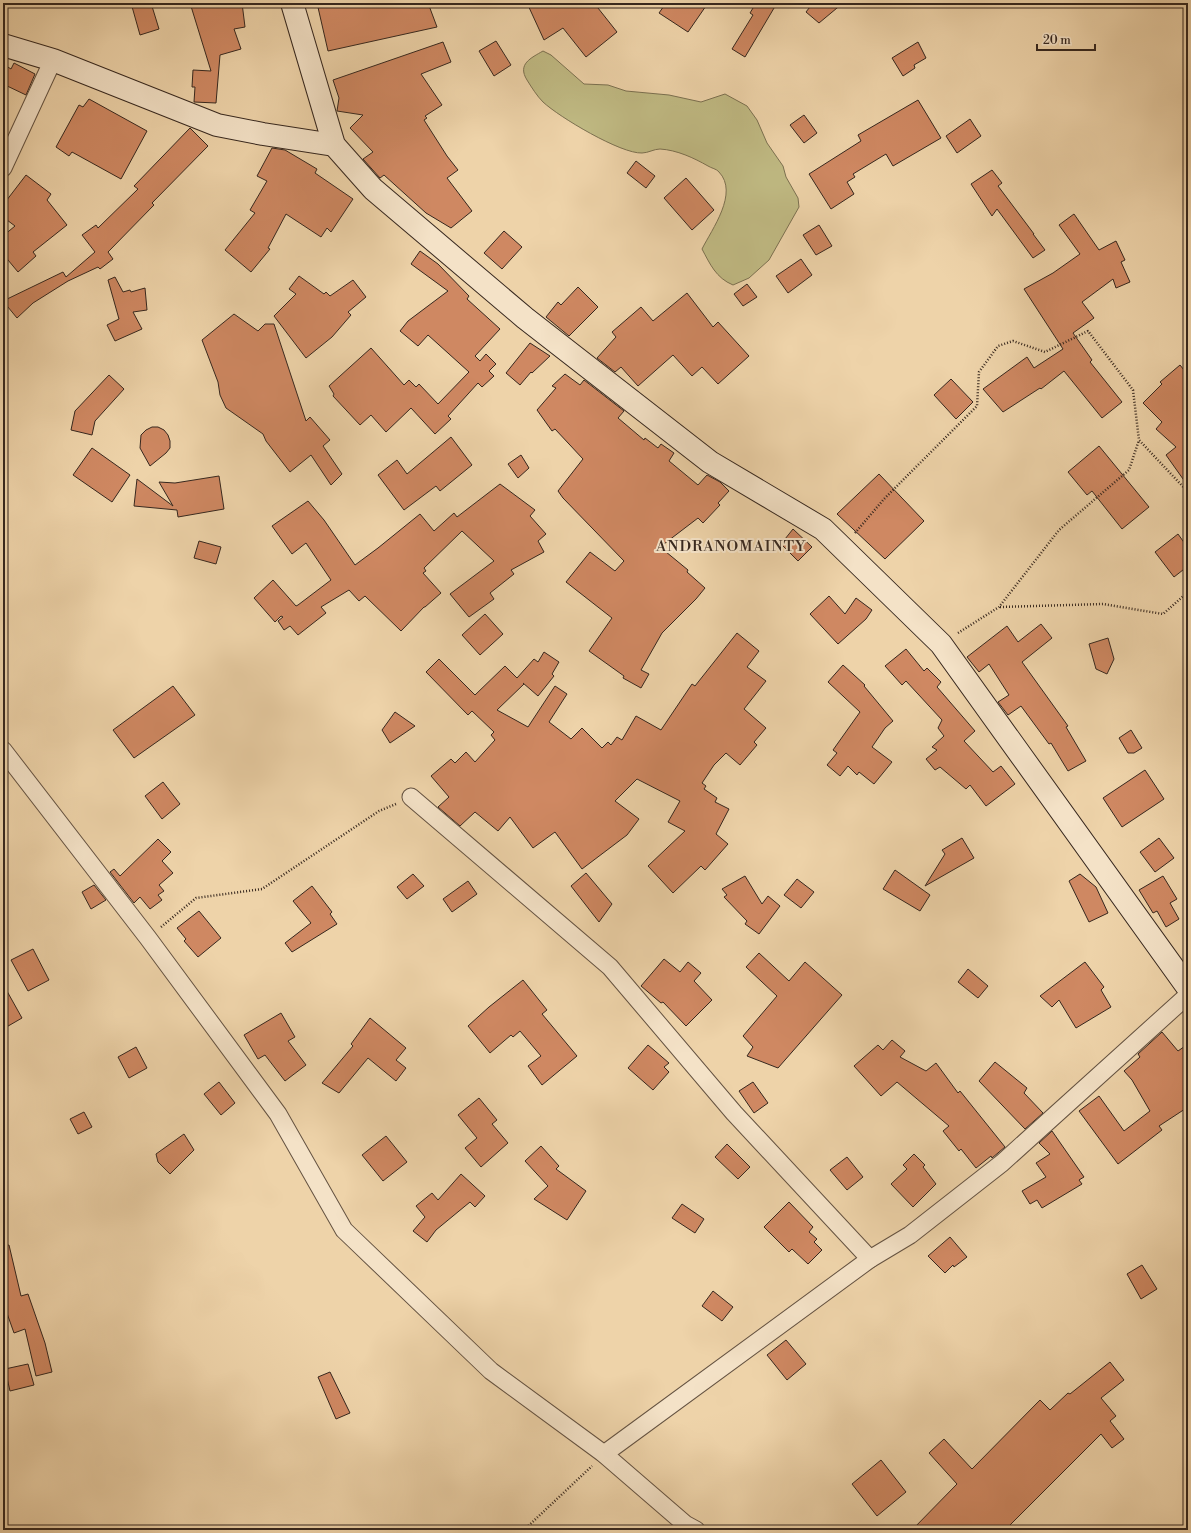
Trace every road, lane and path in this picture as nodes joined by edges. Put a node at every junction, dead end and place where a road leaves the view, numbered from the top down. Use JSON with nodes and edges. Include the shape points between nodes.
{"nodes":[{"id":1,"x":292,"y":3,"type":"edge"},
{"id":2,"x":3,"y":45,"type":"edge"},
{"id":3,"x":53,"y":60,"type":"junction"},
{"id":4,"x":334,"y":145,"type":"junction"},
{"id":5,"x":3,"y":168,"type":"edge"},
{"id":6,"x":1140,"y":440,"type":"junction"},
{"id":7,"x":1188,"y":492,"type":"edge"},
{"id":8,"x":842,"y":548,"type":"junction"},
{"id":9,"x":1188,"y":592,"type":"edge"},
{"id":10,"x":999,"y":607,"type":"junction"},
{"id":11,"x":940,"y":644,"type":"junction"},
{"id":12,"x":3,"y":750,"type":"edge"},
{"id":13,"x":411,"y":797,"type":"joint"},
{"id":14,"x":148,"y":938,"type":"junction"},
{"id":15,"x":1188,"y":988,"type":"edge"},
{"id":16,"x":1188,"y":995,"type":"edge"},
{"id":17,"x":870,"y":1259,"type":"junction"},
{"id":18,"x":604,"y":1454,"type":"junction"},
{"id":19,"x":524,"y":1530,"type":"edge"},
{"id":20,"x":696,"y":1530,"type":"edge"}],
"edges":[{"from":1,"to":4,"type":"main road"},
{"from":2,"to":3,"type":"main road"},
{"from":3,"to":4,"type":"main road","via":[[217,125]]},
{"from":3,"to":5,"type":"street"},
{"from":4,"to":8,"type":"main road","via":[[374,189],[525,318],[710,462],[823,529]]},
{"from":6,"to":7,"type":"path"},
{"from":6,"to":8,"type":"path","via":[[1133,390],[1088,331],[1045,352],[1013,341],[998,346],[979,372],[977,406],[884,499]]},
{"from":6,"to":10,"type":"path","via":[[1129,470],[1060,530]]},
{"from":8,"to":11,"type":"main road"},
{"from":9,"to":10,"type":"path","via":[[1163,614],[1103,604]]},
{"from":10,"to":11,"type":"path"},
{"from":11,"to":15,"type":"main road"},
{"from":12,"to":14,"type":"street"},
{"from":13,"to":14,"type":"path","via":[[379,811],[262,889],[196,898]]},
{"from":13,"to":17,"type":"street","via":[[610,967],[734,1113]]},
{"from":14,"to":18,"type":"street","via":[[278,1114],[344,1230],[491,1371]]},
{"from":16,"to":17,"type":"street","via":[[1002,1163],[910,1235]]},
{"from":17,"to":18,"type":"street"},
{"from":18,"to":19,"type":"path"},
{"from":18,"to":20,"type":"street","via":[[685,1524]]}]}
